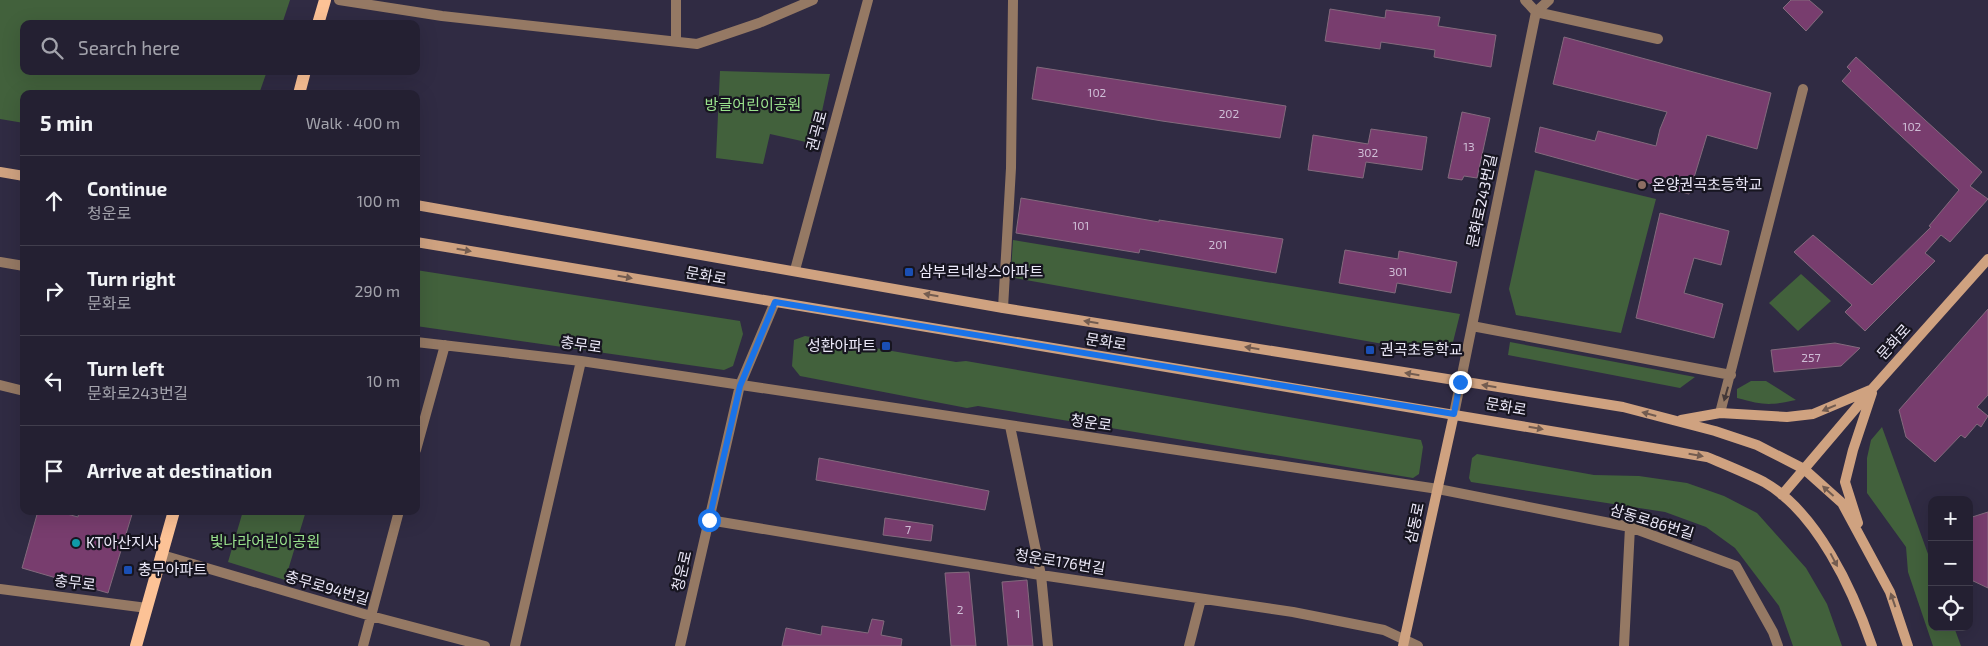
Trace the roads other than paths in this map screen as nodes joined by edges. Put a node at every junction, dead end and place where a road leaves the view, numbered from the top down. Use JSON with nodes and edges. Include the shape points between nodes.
{"nodes":[{"id":1,"x":325,"y":0,"type":"edge"},
{"id":2,"x":339,"y":0,"type":"edge"},
{"id":3,"x":676,"y":0,"type":"edge"},
{"id":4,"x":813,"y":0,"type":"edge"},
{"id":5,"x":868,"y":0,"type":"edge"},
{"id":6,"x":1013,"y":0,"type":"edge"},
{"id":7,"x":1525,"y":0,"type":"edge"},
{"id":8,"x":1549,"y":0,"type":"edge"},
{"id":9,"x":1536,"y":12,"type":"junction"},
{"id":10,"x":319,"y":20,"type":"edge"},
{"id":11,"x":1658,"y":39,"type":"dead end"},
{"id":12,"x":676,"y":42,"type":"junction"},
{"id":13,"x":304,"y":75,"type":"edge"},
{"id":14,"x":1803,"y":89,"type":"dead end"},
{"id":15,"x":296,"y":90,"type":"edge"},
{"id":16,"x":300,"y":90,"type":"edge"},
{"id":17,"x":306,"y":90,"type":"edge"},
{"id":18,"x":0,"y":172,"type":"edge"},
{"id":19,"x":20,"y":175,"type":"edge"},
{"id":20,"x":420,"y":206,"type":"edge"},
{"id":21,"x":420,"y":243,"type":"edge"},
{"id":22,"x":1988,"y":259,"type":"edge"},
{"id":23,"x":0,"y":262,"type":"edge"},
{"id":24,"x":20,"y":265,"type":"edge"},
{"id":25,"x":795,"y":270,"type":"junction"},
{"id":26,"x":775,"y":302,"type":"junction"},
{"id":27,"x":1003,"y":308,"type":"junction"},
{"id":28,"x":1472,"y":326,"type":"junction"},
{"id":29,"x":420,"y":342,"type":"edge"},
{"id":30,"x":445,"y":345,"type":"junction"},
{"id":31,"x":581,"y":361,"type":"junction"},
{"id":32,"x":1731,"y":375,"type":"junction"},
{"id":33,"x":1460,"y":382,"type":"junction"},
{"id":34,"x":0,"y":385,"type":"edge"},
{"id":35,"x":740,"y":386,"type":"junction"},
{"id":36,"x":1873,"y":388,"type":"junction"},
{"id":37,"x":20,"y":390,"type":"edge"},
{"id":38,"x":1720,"y":413,"type":"junction"},
{"id":39,"x":1454,"y":414,"type":"junction"},
{"id":40,"x":1677,"y":421,"type":"junction"},
{"id":41,"x":1010,"y":426,"type":"junction"},
{"id":42,"x":420,"y":436,"type":"edge"},
{"id":43,"x":1804,"y":469,"type":"junction"},
{"id":44,"x":1438,"y":489,"type":"junction"},
{"id":45,"x":1782,"y":495,"type":"junction"},
{"id":46,"x":173,"y":515,"type":"edge"},
{"id":47,"x":398,"y":515,"type":"edge"},
{"id":48,"x":709,"y":520,"type":"junction"},
{"id":49,"x":1630,"y":528,"type":"junction"},
{"id":50,"x":1865,"y":545,"type":"junction"},
{"id":51,"x":162,"y":555,"type":"junction"},
{"id":52,"x":1041,"y":575,"type":"junction"},
{"id":53,"x":0,"y":589,"type":"edge"},
{"id":54,"x":1201,"y":599,"type":"junction"},
{"id":55,"x":146,"y":608,"type":"junction"},
{"id":56,"x":371,"y":616,"type":"junction"},
{"id":57,"x":1404,"y":643,"type":"edge"},
{"id":58,"x":1776,"y":645,"type":"edge"},
{"id":59,"x":136,"y":646,"type":"edge"},
{"id":60,"x":363,"y":646,"type":"edge"},
{"id":61,"x":485,"y":646,"type":"edge"},
{"id":62,"x":515,"y":646,"type":"edge"},
{"id":63,"x":680,"y":646,"type":"edge"},
{"id":64,"x":1048,"y":646,"type":"edge"},
{"id":65,"x":1189,"y":646,"type":"edge"},
{"id":66,"x":1418,"y":646,"type":"edge"},
{"id":67,"x":1624,"y":646,"type":"edge"},
{"id":68,"x":1872,"y":646,"type":"edge"},
{"id":69,"x":1908,"y":646,"type":"edge"}],
"edges":[{"from":1,"to":10,"type":"main road"},
{"from":2,"to":12,"type":"street","via":[[442,16]]},
{"from":3,"to":12,"type":"street"},
{"from":4,"to":12,"type":"street","via":[[759,23],[696,44]]},
{"from":5,"to":25,"type":"street","name":"권곡로"},
{"from":6,"to":27,"type":"street","via":[[1011,168]]},
{"from":7,"to":9,"type":"street"},
{"from":8,"to":9,"type":"street"},
{"from":9,"to":11,"type":"street"},
{"from":9,"to":28,"type":"street","name":"문화로243번길"},
{"from":13,"to":15,"type":"main road"},
{"from":13,"to":16,"type":"main road"},
{"from":13,"to":17,"type":"main road"},
{"from":14,"to":32,"type":"street"},
{"from":18,"to":19,"type":"main road"},
{"from":20,"to":25,"type":"main road","name":"문화로"},
{"from":21,"to":26,"type":"main road","name":"문화로","one_way":true},
{"from":22,"to":36,"type":"main road","name":"문화로"},
{"from":23,"to":24,"type":"street"},
{"from":27,"to":25,"type":"main road","name":"문화로","one_way":true},
{"from":26,"to":35,"type":"street","name":"청운로"},
{"from":26,"to":39,"type":"main road","name":"문화로"},
{"from":33,"to":27,"type":"main road","name":"문화로","one_way":true},
{"from":28,"to":32,"type":"street"},
{"from":28,"to":33,"type":"street","name":"문화로243번길"},
{"from":29,"to":30,"type":"street","name":"충무로"},
{"from":30,"to":31,"type":"street","name":"충무로"},
{"from":30,"to":42,"type":"street"},
{"from":31,"to":35,"type":"street","name":"충무로"},
{"from":31,"to":62,"type":"street"},
{"from":32,"to":38,"type":"street","one_way":true},
{"from":33,"to":39,"type":"street","name":"문화로243번길"},
{"from":40,"to":33,"type":"main road","name":"문화로","one_way":true,"via":[[1623,407]]},
{"from":34,"to":37,"type":"street"},
{"from":35,"to":41,"type":"street","name":"청운로"},
{"from":35,"to":48,"type":"street","name":"청운로"},
{"from":36,"to":38,"type":"main road","one_way":true,"via":[[1813,414],[1787,417]]},
{"from":36,"to":43,"type":"main road","name":"문화로"},
{"from":36,"to":50,"type":"main road","via":[[1845,482]]},
{"from":38,"to":40,"type":"main road"},
{"from":39,"to":44,"type":"main road","name":"삼동로"},
{"from":39,"to":45,"type":"main road","name":"문화로","one_way":true,"via":[[1708,457]]},
{"from":40,"to":43,"type":"main road","name":"문화로","via":[[1756,445]]},
{"from":41,"to":44,"type":"street","name":"청운로"},
{"from":41,"to":52,"type":"street"},
{"from":43,"to":45,"type":"main road","name":"문화로"},
{"from":50,"to":43,"type":"main road","name":"문화로","one_way":true,"via":[[1842,503]]},
{"from":44,"to":49,"type":"street","name":"삼동로86번길"},
{"from":44,"to":57,"type":"main road","name":"삼동로"},
{"from":45,"to":68,"type":"main road","name":"문화로","one_way":true,"via":[[1810,523],[1832,556],[1862,616]]},
{"from":46,"to":51,"type":"main road"},
{"from":47,"to":56,"type":"street"},
{"from":48,"to":52,"type":"street","name":"청운로176번길"},
{"from":48,"to":63,"type":"street","name":"청운로"},
{"from":49,"to":58,"type":"street","name":"삼동로86번길","via":[[1736,566],[1773,632]]},
{"from":49,"to":67,"type":"street"},
{"from":69,"to":50,"type":"main road","name":"문화로","one_way":true,"via":[[1890,592]]},
{"from":51,"to":55,"type":"main road"},
{"from":51,"to":56,"type":"street","name":"충무로94번길"},
{"from":52,"to":54,"type":"street","name":"청운로176번길"},
{"from":52,"to":64,"type":"street"},
{"from":53,"to":55,"type":"street","name":"충무로"},
{"from":54,"to":57,"type":"street","name":"청운로176번길","via":[[1293,612],[1384,630]]},
{"from":54,"to":65,"type":"street"},
{"from":55,"to":59,"type":"main road"},
{"from":56,"to":60,"type":"street"},
{"from":56,"to":61,"type":"street","name":"충무로94번길"},
{"from":57,"to":66,"type":"street"}]}
